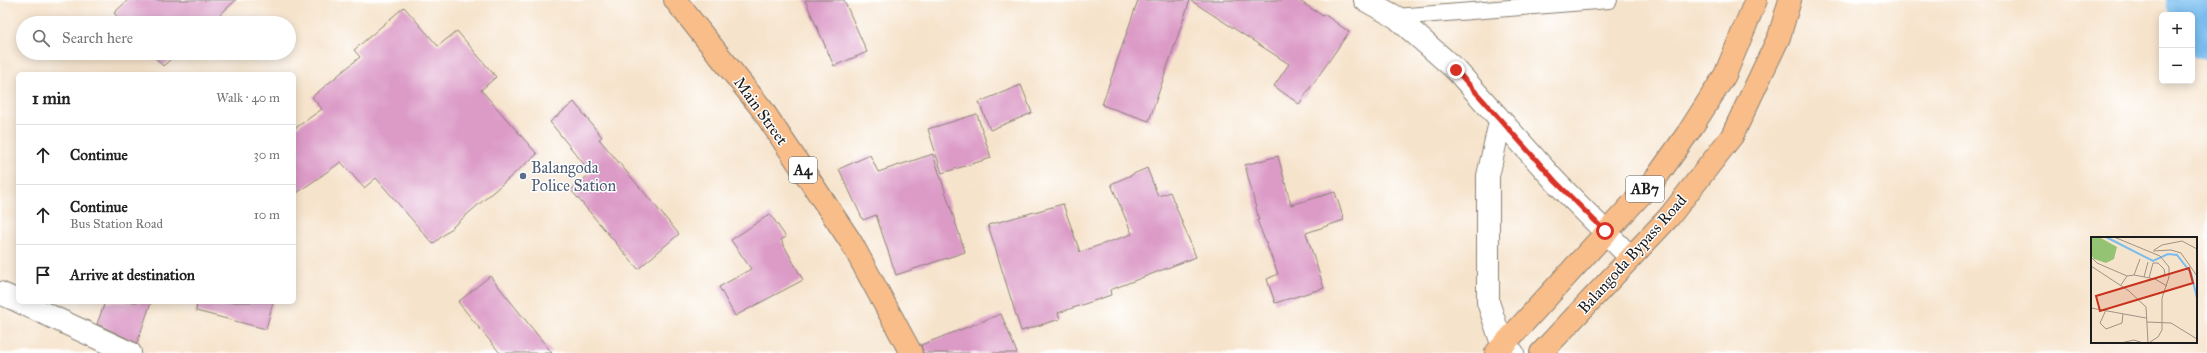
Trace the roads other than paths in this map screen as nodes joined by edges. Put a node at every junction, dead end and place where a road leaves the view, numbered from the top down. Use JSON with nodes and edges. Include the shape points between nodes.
{"nodes":[{"id":1,"x":675,"y":0,"type":"edge"},
{"id":2,"x":1365,"y":0,"type":"edge"},
{"id":3,"x":1609,"y":0,"type":"edge"},
{"id":4,"x":1756,"y":0,"type":"edge"},
{"id":5,"x":1790,"y":0,"type":"edge"},
{"id":6,"x":1396,"y":17,"type":"junction"},
{"id":7,"x":1500,"y":122,"type":"junction"},
{"id":8,"x":1605,"y":231,"type":"junction"},
{"id":9,"x":1630,"y":257,"type":"junction"},
{"id":10,"x":0,"y":293,"type":"edge"},
{"id":11,"x":16,"y":301,"type":"edge"},
{"id":12,"x":23,"y":304,"type":"edge"},
{"id":13,"x":1504,"y":350,"type":"edge"},
{"id":14,"x":130,"y":353,"type":"edge"},
{"id":15,"x":911,"y":353,"type":"edge"},
{"id":16,"x":1541,"y":353,"type":"edge"}],
"edges":[{"from":1,"to":15,"type":"main road","name":"Main Street","number":"A4","via":[[762,109],[847,236]]},
{"from":2,"to":6,"type":"street"},
{"from":3,"to":6,"type":"lane"},
{"from":4,"to":8,"type":"main road","name":"Balangoda Bypass Road","number":"AB7","via":[[1724,75],[1690,130],[1656,178]]},
{"from":5,"to":9,"type":"main road","name":"Balangoda Bypass Road","number":"AB7","via":[[1779,37],[1732,136],[1669,217]]},
{"from":6,"to":7,"type":"street","via":[[1456,70]]},
{"from":7,"to":8,"type":"street"},
{"from":7,"to":13,"type":"street","via":[[1488,176],[1487,271],[1488,302]]},
{"from":8,"to":9,"type":"street"},
{"from":8,"to":13,"type":"main road","name":"Balangoda Bypass Road","number":"AB7"},
{"from":9,"to":16,"type":"main road","name":"Balangoda Bypass Road","number":"AB7"},
{"from":10,"to":11,"type":"street"},
{"from":12,"to":14,"type":"street"}]}
